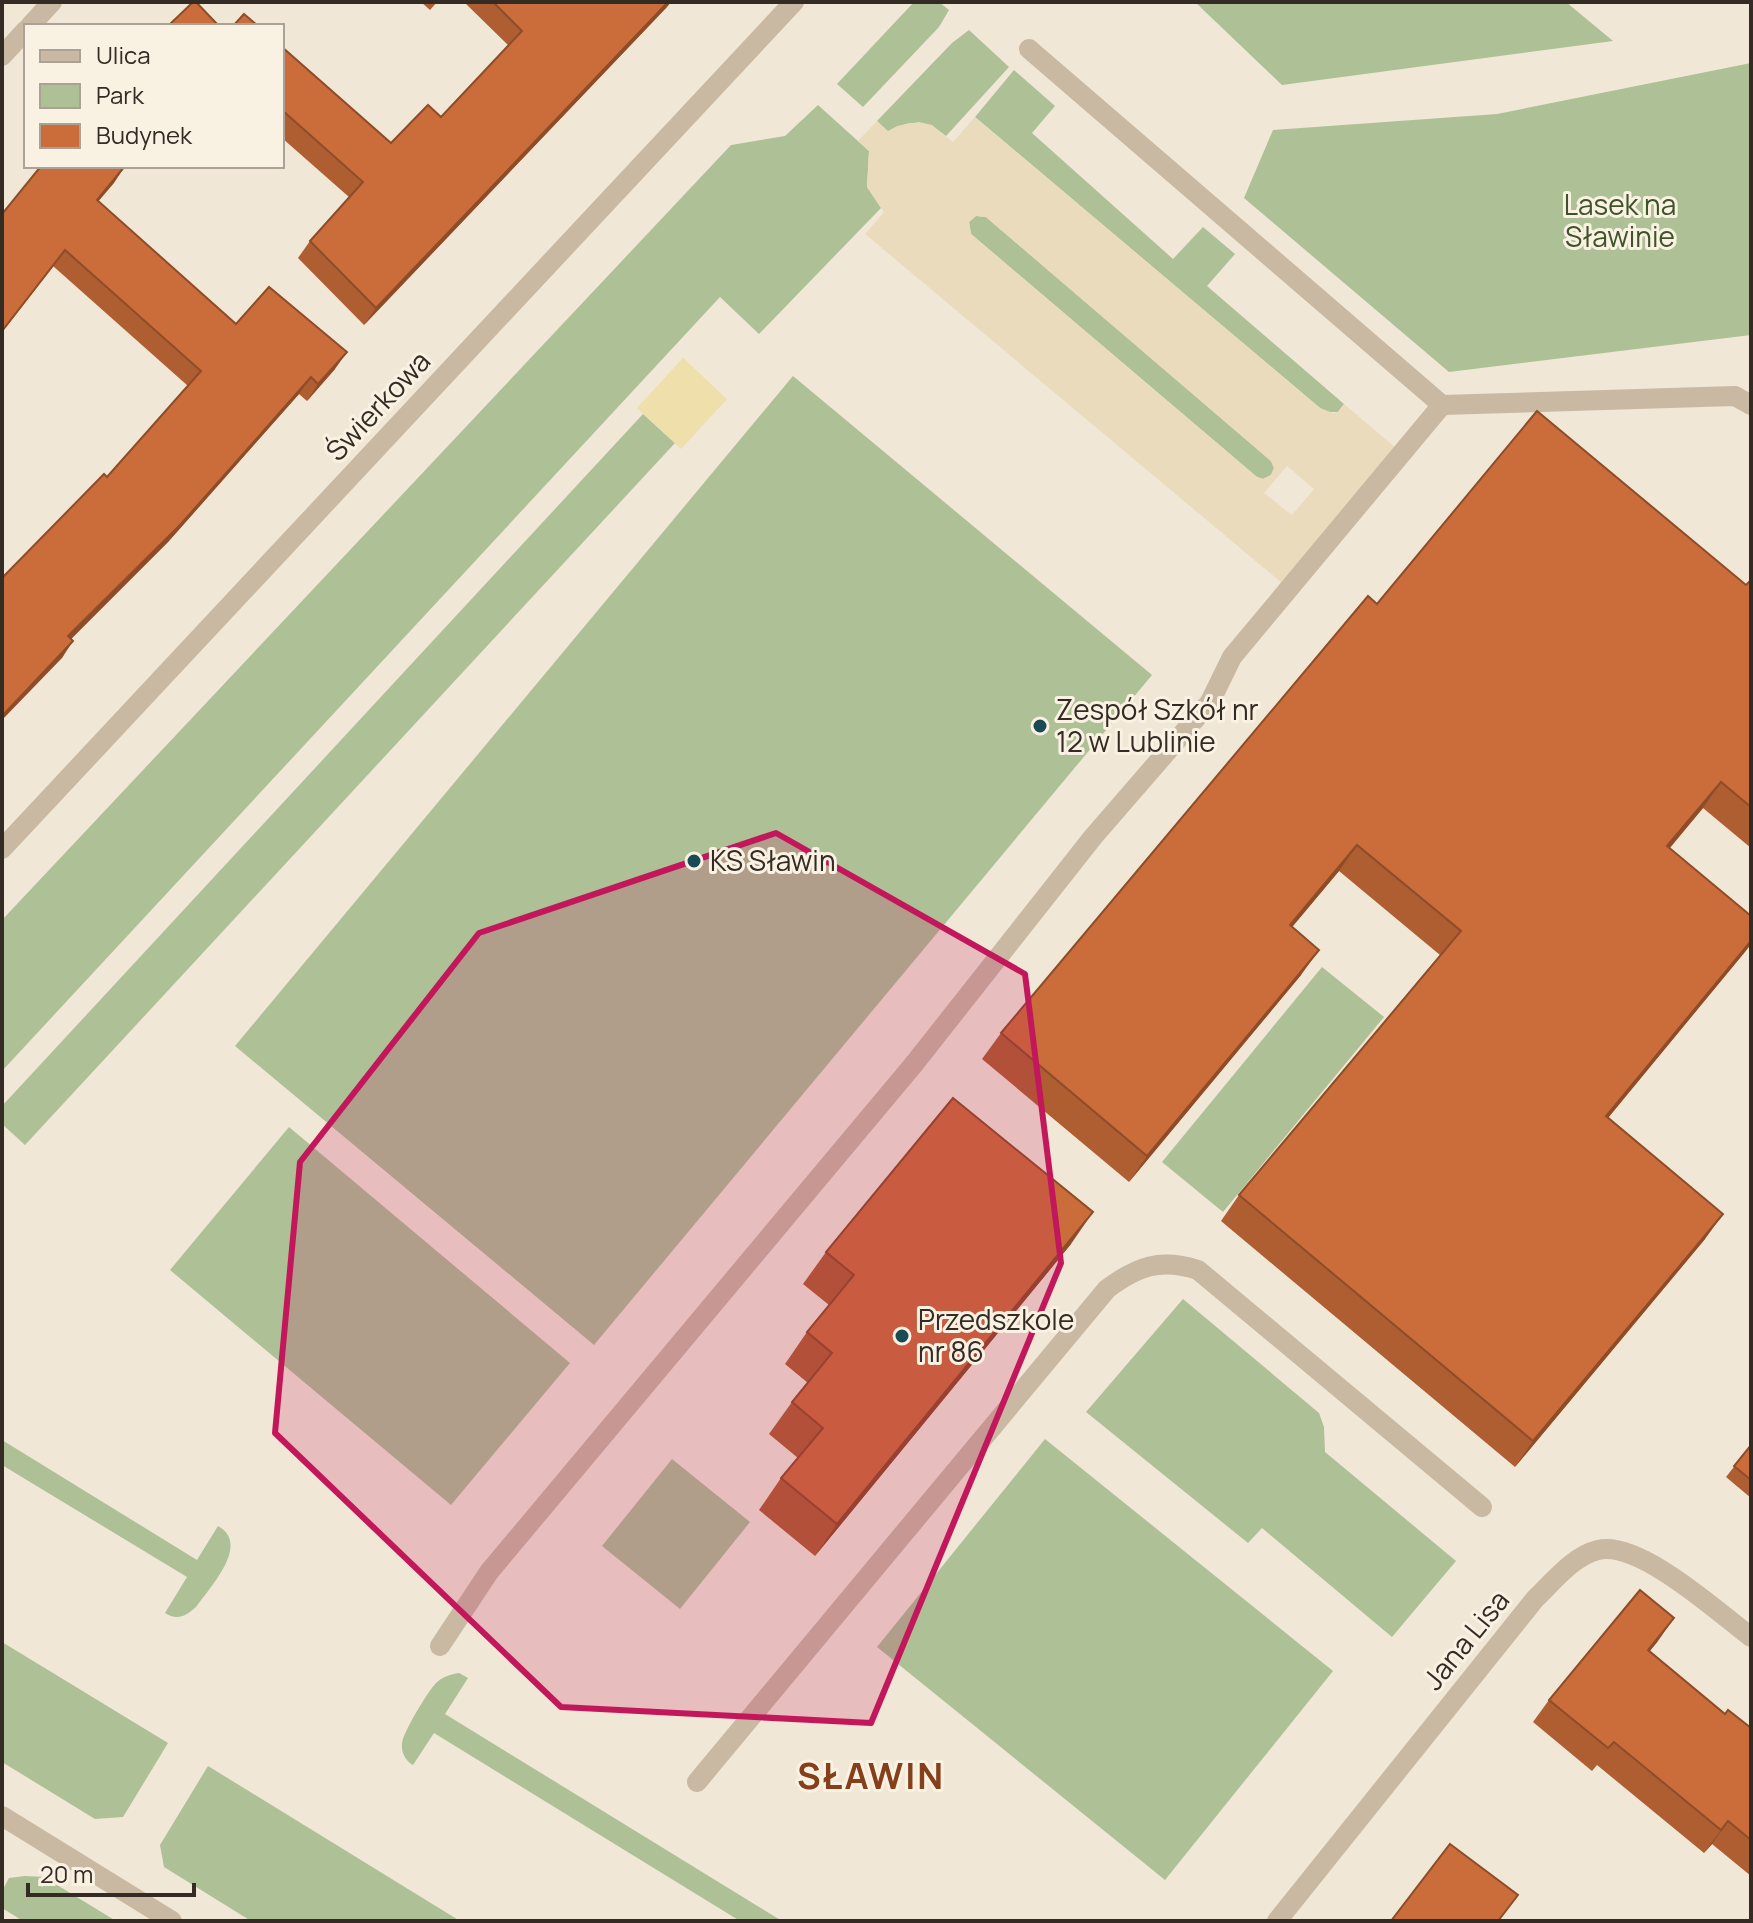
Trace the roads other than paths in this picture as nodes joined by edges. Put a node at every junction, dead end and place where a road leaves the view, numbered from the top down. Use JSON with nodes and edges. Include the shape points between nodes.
{"nodes":[{"id":1,"x":52,"y":2,"type":"edge"},
{"id":2,"x":794,"y":2,"type":"edge"},
{"id":3,"x":32,"y":24,"type":"edge"},
{"id":4,"x":24,"y":32,"type":"edge"},
{"id":5,"x":1029,"y":49,"type":"dead end"},
{"id":6,"x":2,"y":56,"type":"edge"},
{"id":7,"x":1442,"y":405,"type":"junction"},
{"id":8,"x":1751,"y":405,"type":"edge"},
{"id":9,"x":2,"y":849,"type":"edge"},
{"id":10,"x":1482,"y":1507,"type":"dead end"},
{"id":11,"x":1751,"y":1637,"type":"edge"},
{"id":12,"x":440,"y":1646,"type":"dead end"},
{"id":13,"x":697,"y":1782,"type":"dead end"},
{"id":14,"x":2,"y":1816,"type":"edge"},
{"id":15,"x":172,"y":1921,"type":"edge"},
{"id":16,"x":1277,"y":1921,"type":"edge"}],
"edges":[{"from":1,"to":3,"type":"street"},
{"from":2,"to":9,"type":"street","name":"Świerkowa"},
{"from":4,"to":6,"type":"street"},
{"from":5,"to":7,"type":"street"},
{"from":7,"to":8,"type":"street","via":[[1735,396]]},
{"from":7,"to":12,"type":"street","via":[[1232,657],[1210,702],[489,1572]]},
{"from":10,"to":13,"type":"street","via":[[1198,1270],[1175,1263],[1129,1273],[1107,1289]]},
{"from":11,"to":16,"type":"street","name":"Jana Lisa","via":[[1661,1569],[1621,1549],[1598,1550],[1574,1562],[1535,1599]]},
{"from":14,"to":15,"type":"street"}]}
